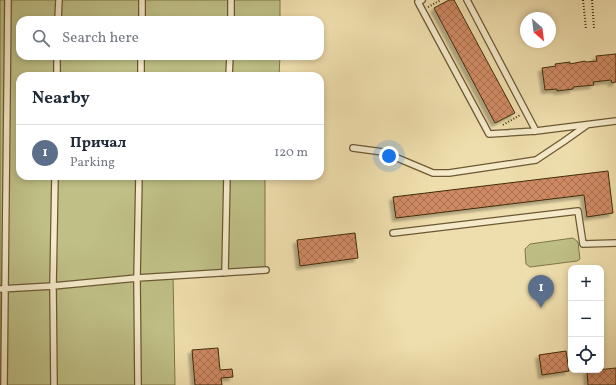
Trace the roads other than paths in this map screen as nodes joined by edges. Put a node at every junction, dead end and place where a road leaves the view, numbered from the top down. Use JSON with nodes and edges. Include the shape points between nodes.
{"nodes":[{"id":1,"x":8,"y":0,"type":"edge"},
{"id":2,"x":58,"y":0,"type":"edge"},
{"id":3,"x":142,"y":0,"type":"edge"},
{"id":4,"x":231,"y":0,"type":"edge"},
{"id":5,"x":422,"y":0,"type":"edge"},
{"id":6,"x":467,"y":0,"type":"edge"},
{"id":7,"x":58,"y":16,"type":"edge"},
{"id":8,"x":142,"y":16,"type":"edge"},
{"id":9,"x":230,"y":16,"type":"edge"},
{"id":10,"x":58,"y":60,"type":"edge"},
{"id":11,"x":141,"y":60,"type":"edge"},
{"id":12,"x":230,"y":60,"type":"edge"},
{"id":13,"x":57,"y":72,"type":"edge"},
{"id":14,"x":141,"y":72,"type":"edge"},
{"id":15,"x":229,"y":72,"type":"edge"},
{"id":16,"x":616,"y":121,"type":"edge"},
{"id":17,"x":587,"y":125,"type":"junction"},
{"id":18,"x":536,"y":131,"type":"junction"},
{"id":19,"x":353,"y":148,"type":"dead end"},
{"id":20,"x":55,"y":180,"type":"edge"},
{"id":21,"x":139,"y":180,"type":"edge"},
{"id":22,"x":227,"y":180,"type":"edge"},
{"id":23,"x":393,"y":233,"type":"dead end"},
{"id":24,"x":616,"y":243,"type":"edge"},
{"id":25,"x":266,"y":270,"type":"dead end"},
{"id":26,"x":225,"y":273,"type":"junction"},
{"id":27,"x":137,"y":278,"type":"junction"},
{"id":28,"x":53,"y":286,"type":"junction"},
{"id":29,"x":2,"y":289,"type":"edge"},
{"id":30,"x":4,"y":385,"type":"edge"},
{"id":31,"x":54,"y":385,"type":"edge"},
{"id":32,"x":138,"y":385,"type":"edge"}],
"edges":[{"from":1,"to":29,"type":"lane"},
{"from":2,"to":7,"type":"lane"},
{"from":3,"to":8,"type":"lane"},
{"from":4,"to":9,"type":"lane"},
{"from":5,"to":18,"type":"lane","via":[[418,2],[490,134]]},
{"from":6,"to":18,"type":"lane"},
{"from":10,"to":13,"type":"lane"},
{"from":11,"to":14,"type":"lane"},
{"from":12,"to":15,"type":"lane"},
{"from":16,"to":17,"type":"lane"},
{"from":17,"to":18,"type":"lane"},
{"from":17,"to":19,"type":"lane","via":[[536,160],[449,173],[433,173],[383,152]]},
{"from":20,"to":28,"type":"lane"},
{"from":21,"to":27,"type":"lane"},
{"from":22,"to":26,"type":"lane"},
{"from":23,"to":24,"type":"lane","via":[[578,211],[584,244]]},
{"from":25,"to":26,"type":"lane"},
{"from":26,"to":27,"type":"lane"},
{"from":27,"to":28,"type":"lane"},
{"from":27,"to":32,"type":"lane"},
{"from":28,"to":29,"type":"lane"},
{"from":28,"to":31,"type":"lane"},
{"from":29,"to":30,"type":"lane"}]}
